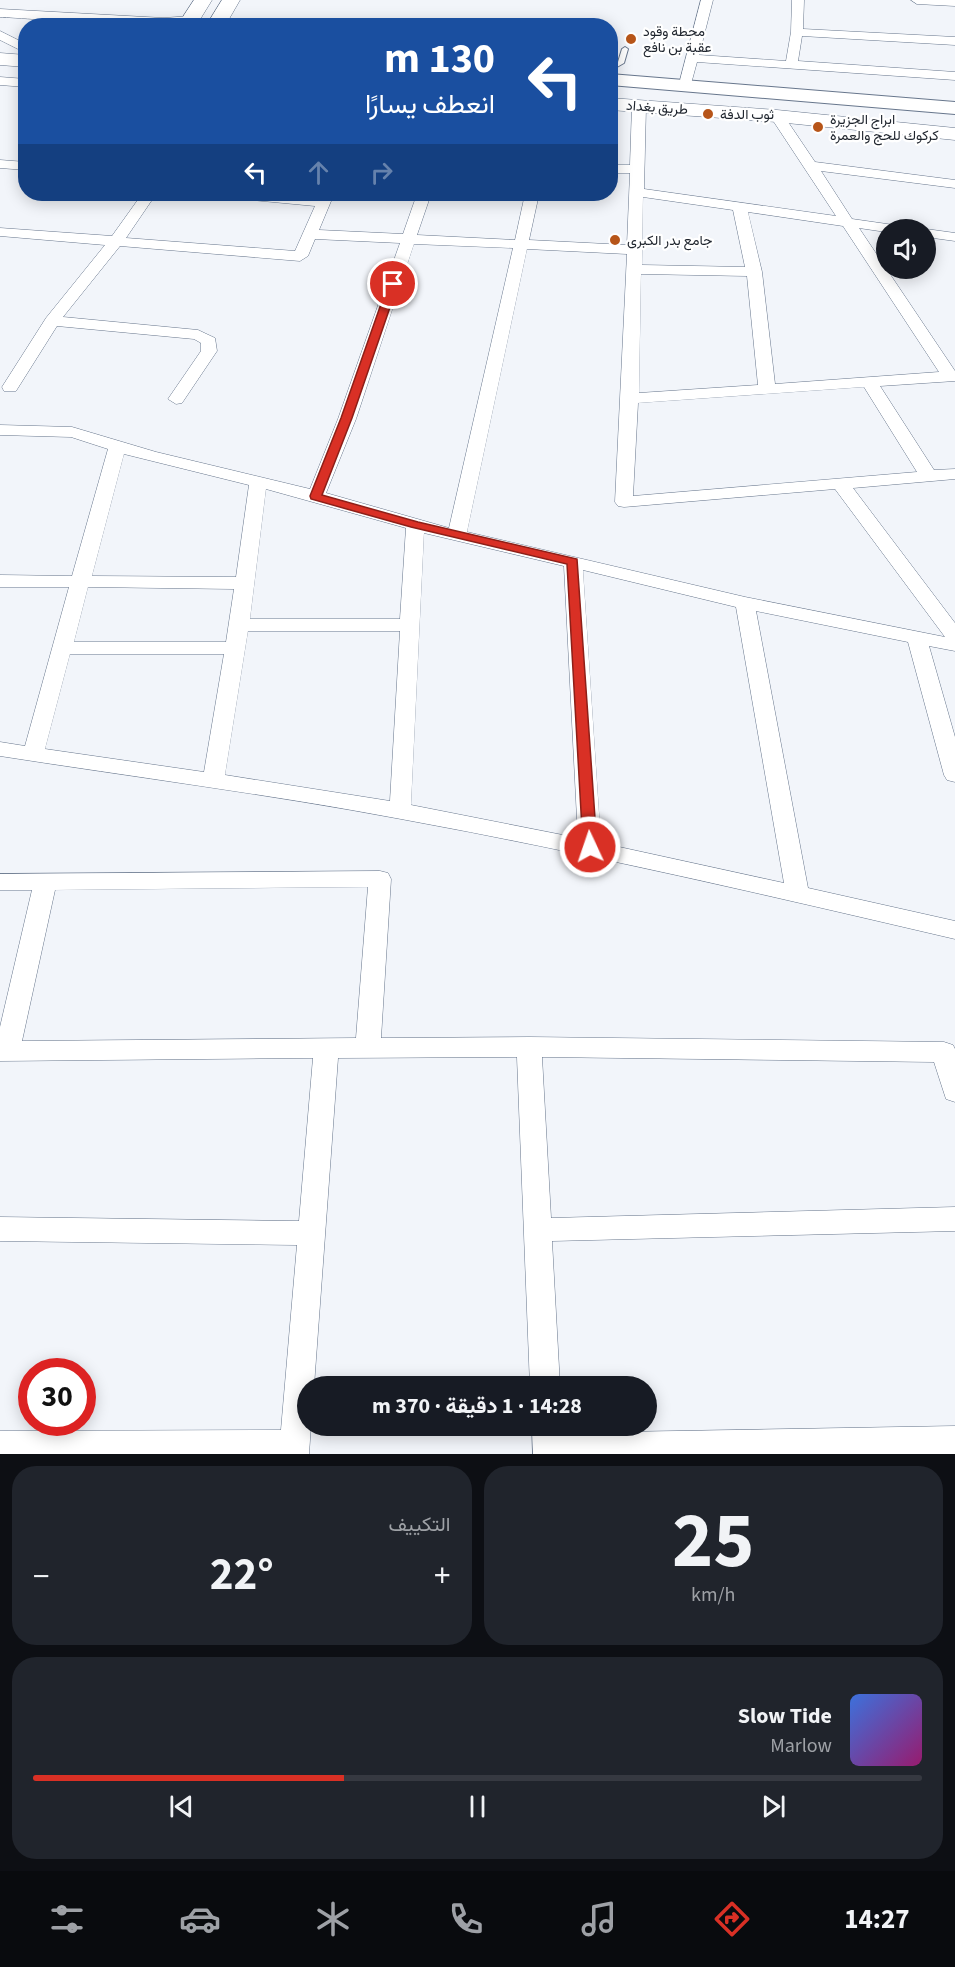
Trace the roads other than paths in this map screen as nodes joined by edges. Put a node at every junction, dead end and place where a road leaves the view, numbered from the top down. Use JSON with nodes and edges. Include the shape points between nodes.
{"nodes":[{"id":1,"x":203,"y":0,"type":"edge"},
{"id":2,"x":231,"y":0,"type":"edge"},
{"id":3,"x":707,"y":0,"type":"edge"},
{"id":4,"x":798,"y":0,"type":"edge"},
{"id":5,"x":917,"y":0,"type":"edge"},
{"id":6,"x":955,"y":2,"type":"edge"},
{"id":7,"x":0,"y":13,"type":"edge"},
{"id":8,"x":91,"y":18,"type":"edge"},
{"id":9,"x":191,"y":18,"type":"edge"},
{"id":10,"x":220,"y":18,"type":"edge"},
{"id":11,"x":797,"y":32,"type":"junction"},
{"id":12,"x":0,"y":35,"type":"edge"},
{"id":13,"x":955,"y":41,"type":"edge"},
{"id":14,"x":18,"y":45,"type":"edge"},
{"id":15,"x":0,"y":47,"type":"edge"},
{"id":16,"x":18,"y":48,"type":"edge"},
{"id":17,"x":625,"y":49,"type":"dead end"},
{"id":18,"x":692,"y":58,"type":"junction"},
{"id":19,"x":0,"y":59,"type":"edge"},
{"id":20,"x":18,"y":60,"type":"edge"},
{"id":21,"x":618,"y":65,"type":"edge"},
{"id":22,"x":791,"y":65,"type":"junction"},
{"id":23,"x":955,"y":76,"type":"edge"},
{"id":24,"x":618,"y":80,"type":"edge"},
{"id":25,"x":0,"y":81,"type":"edge"},
{"id":26,"x":18,"y":82,"type":"edge"},
{"id":27,"x":679,"y":84,"type":"junction"},
{"id":28,"x":618,"y":90,"type":"edge"},
{"id":29,"x":731,"y":93,"type":"junction"},
{"id":30,"x":618,"y":105,"type":"edge"},
{"id":31,"x":639,"y":106,"type":"junction"},
{"id":32,"x":955,"y":108,"type":"edge"},
{"id":33,"x":777,"y":116,"type":"junction"},
{"id":34,"x":955,"y":118,"type":"edge"},
{"id":35,"x":955,"y":134,"type":"edge"},
{"id":36,"x":0,"y":164,"type":"edge"},
{"id":37,"x":18,"y":165,"type":"edge"},
{"id":38,"x":810,"y":166,"type":"junction"},
{"id":39,"x":618,"y":168,"type":"edge"},
{"id":40,"x":637,"y":169,"type":"junction"},
{"id":41,"x":955,"y":184,"type":"edge"},
{"id":42,"x":636,"y":192,"type":"junction"},
{"id":43,"x":144,"y":201,"type":"edge"},
{"id":44,"x":324,"y":201,"type":"edge"},
{"id":45,"x":422,"y":201,"type":"edge"},
{"id":46,"x":530,"y":201,"type":"edge"},
{"id":47,"x":740,"y":207,"type":"junction"},
{"id":48,"x":846,"y":222,"type":"junction"},
{"id":49,"x":876,"y":226,"type":"edge"},
{"id":50,"x":0,"y":232,"type":"edge"},
{"id":51,"x":310,"y":234,"type":"junction"},
{"id":52,"x":936,"y":234,"type":"edge"},
{"id":53,"x":955,"y":237,"type":"edge"},
{"id":54,"x":408,"y":240,"type":"junction"},
{"id":55,"x":116,"y":241,"type":"junction"},
{"id":56,"x":521,"y":245,"type":"junction"},
{"id":57,"x":635,"y":250,"type":"junction"},
{"id":58,"x":634,"y":269,"type":"junction"},
{"id":59,"x":754,"y":272,"type":"junction"},
{"id":60,"x":52,"y":321,"type":"junction"},
{"id":61,"x":952,"y":377,"type":"edge"},
{"id":62,"x":870,"y":383,"type":"junction"},
{"id":63,"x":10,"y":387,"type":"dead end"},
{"id":64,"x":767,"y":388,"type":"junction"},
{"id":65,"x":176,"y":399,"type":"dead end"},
{"id":66,"x":630,"y":399,"type":"junction"},
{"id":67,"x":0,"y":430,"type":"edge"},
{"id":68,"x":118,"y":445,"type":"junction"},
{"id":69,"x":955,"y":474,"type":"edge"},
{"id":70,"x":929,"y":476,"type":"junction"},
{"id":71,"x":839,"y":482,"type":"junction"},
{"id":72,"x":258,"y":483,"type":"junction"},
{"id":73,"x":316,"y":496,"type":"junction"},
{"id":74,"x":415,"y":525,"type":"junction"},
{"id":75,"x":457,"y":535,"type":"junction"},
{"id":76,"x":573,"y":562,"type":"junction"},
{"id":77,"x":0,"y":581,"type":"edge"},
{"id":78,"x":80,"y":582,"type":"junction"},
{"id":79,"x":244,"y":583,"type":"junction"},
{"id":80,"x":745,"y":603,"type":"junction"},
{"id":81,"x":239,"y":625,"type":"junction"},
{"id":82,"x":410,"y":625,"type":"junction"},
{"id":83,"x":955,"y":637,"type":"edge"},
{"id":84,"x":917,"y":638,"type":"junction"},
{"id":85,"x":955,"y":645,"type":"edge"},
{"id":86,"x":62,"y":648,"type":"junction"},
{"id":87,"x":235,"y":648,"type":"junction"},
{"id":88,"x":0,"y":748,"type":"edge"},
{"id":89,"x":33,"y":754,"type":"junction"},
{"id":90,"x":955,"y":775,"type":"edge"},
{"id":91,"x":214,"y":779,"type":"junction"},
{"id":92,"x":400,"y":811,"type":"junction"},
{"id":93,"x":590,"y":847,"type":"junction"},
{"id":94,"x":0,"y":882,"type":"edge"},
{"id":95,"x":45,"y":882,"type":"junction"},
{"id":96,"x":798,"y":894,"type":"junction"},
{"id":97,"x":955,"y":930,"type":"edge"},
{"id":98,"x":529,"y":1047,"type":"junction"},
{"id":99,"x":326,"y":1048,"type":"junction"},
{"id":100,"x":368,"y":1048,"type":"junction"},
{"id":101,"x":3,"y":1051,"type":"edge"},
{"id":102,"x":955,"y":1092,"type":"edge"},
{"id":103,"x":955,"y":1219,"type":"edge"},
{"id":104,"x":0,"y":1229,"type":"edge"},
{"id":105,"x":537,"y":1230,"type":"junction"},
{"id":106,"x":312,"y":1233,"type":"junction"},
{"id":107,"x":544,"y":1376,"type":"edge"},
{"id":108,"x":955,"y":1440,"type":"edge"},
{"id":109,"x":547,"y":1442,"type":"edge"},
{"id":110,"x":0,"y":1445,"type":"edge"},
{"id":111,"x":295,"y":1449,"type":"edge"}],
"edges":[{"from":1,"to":9,"type":"main road"},
{"from":2,"to":10,"type":"main road"},
{"from":3,"to":18,"type":"street"},
{"from":4,"to":11,"type":"street"},
{"from":5,"to":6,"type":"street"},
{"from":7,"to":8,"type":"street"},
{"from":11,"to":13,"type":"street"},
{"from":11,"to":22,"type":"street"},
{"from":12,"to":14,"type":"street"},
{"from":15,"to":16,"type":"main road"},
{"from":17,"to":21,"type":"lane"},
{"from":18,"to":22,"type":"street"},
{"from":18,"to":27,"type":"street"},
{"from":19,"to":20,"type":"main road"},
{"from":22,"to":23,"type":"street"},
{"from":24,"to":27,"type":"main road"},
{"from":25,"to":26,"type":"street"},
{"from":27,"to":29,"type":"main road"},
{"from":28,"to":29,"type":"main road","name":"طريق بغداد"},
{"from":29,"to":32,"type":"main road"},
{"from":29,"to":34,"type":"main road","name":"طريق بغداد"},
{"from":30,"to":31,"type":"main road","name":"طريق بغداد"},
{"from":31,"to":33,"type":"main road","name":"طريق بغداد"},
{"from":31,"to":40,"type":"street"},
{"from":33,"to":35,"type":"main road","name":"طريق بغداد"},
{"from":33,"to":38,"type":"street"},
{"from":36,"to":37,"type":"street"},
{"from":38,"to":41,"type":"street"},
{"from":38,"to":48,"type":"street"},
{"from":39,"to":40,"type":"street"},
{"from":40,"to":42,"type":"street"},
{"from":42,"to":47,"type":"street"},
{"from":42,"to":57,"type":"street"},
{"from":43,"to":55,"type":"street"},
{"from":44,"to":51,"type":"street"},
{"from":45,"to":54,"type":"street"},
{"from":46,"to":56,"type":"street"},
{"from":47,"to":48,"type":"street"},
{"from":47,"to":59,"type":"street"},
{"from":48,"to":49,"type":"street"},
{"from":48,"to":61,"type":"street"},
{"from":50,"to":55,"type":"street"},
{"from":51,"to":54,"type":"street"},
{"from":51,"to":55,"type":"street","via":[[300,256]]},
{"from":52,"to":53,"type":"street"},
{"from":54,"to":56,"type":"street"},
{"from":54,"to":73,"type":"street"},
{"from":55,"to":60,"type":"street"},
{"from":56,"to":57,"type":"street"},
{"from":56,"to":75,"type":"street"},
{"from":57,"to":58,"type":"street"},
{"from":58,"to":59,"type":"street"},
{"from":58,"to":66,"type":"street"},
{"from":59,"to":64,"type":"street"},
{"from":60,"to":63,"type":"street"},
{"from":60,"to":65,"type":"street","via":[[198,335],[209,341],[208,351]]},
{"from":61,"to":62,"type":"street"},
{"from":62,"to":64,"type":"street"},
{"from":62,"to":70,"type":"street"},
{"from":64,"to":66,"type":"street"},
{"from":66,"to":71,"type":"street","via":[[624,502]]},
{"from":67,"to":68,"type":"street","via":[[72,432]]},
{"from":68,"to":72,"type":"street"},
{"from":68,"to":78,"type":"street"},
{"from":69,"to":70,"type":"street"},
{"from":70,"to":71,"type":"street"},
{"from":71,"to":83,"type":"street"},
{"from":72,"to":73,"type":"street"},
{"from":72,"to":79,"type":"street"},
{"from":73,"to":74,"type":"street"},
{"from":74,"to":75,"type":"street"},
{"from":74,"to":82,"type":"street"},
{"from":75,"to":76,"type":"street"},
{"from":76,"to":80,"type":"street"},
{"from":76,"to":93,"type":"street"},
{"from":77,"to":78,"type":"street"},
{"from":78,"to":79,"type":"street"},
{"from":78,"to":86,"type":"street"},
{"from":79,"to":81,"type":"street"},
{"from":80,"to":84,"type":"street"},
{"from":80,"to":96,"type":"street"},
{"from":81,"to":82,"type":"street"},
{"from":81,"to":87,"type":"street"},
{"from":82,"to":92,"type":"street"},
{"from":84,"to":85,"type":"street"},
{"from":84,"to":90,"type":"street"},
{"from":86,"to":87,"type":"street"},
{"from":86,"to":89,"type":"street"},
{"from":87,"to":91,"type":"street"},
{"from":88,"to":89,"type":"street"},
{"from":89,"to":91,"type":"street"},
{"from":91,"to":92,"type":"street"},
{"from":92,"to":93,"type":"street"},
{"from":93,"to":96,"type":"street"},
{"from":94,"to":95,"type":"street"},
{"from":95,"to":100,"type":"street","via":[[380,879]]},
{"from":95,"to":101,"type":"street"},
{"from":96,"to":97,"type":"street"},
{"from":98,"to":100,"type":"street"},
{"from":98,"to":102,"type":"street","via":[[944,1052]]},
{"from":98,"to":105,"type":"street"},
{"from":99,"to":100,"type":"street"},
{"from":99,"to":101,"type":"street"},
{"from":99,"to":106,"type":"street"},
{"from":103,"to":105,"type":"street"},
{"from":104,"to":106,"type":"street"},
{"from":105,"to":107,"type":"street"},
{"from":106,"to":111,"type":"street"},
{"from":108,"to":109,"type":"street"},
{"from":110,"to":111,"type":"street"}]}
